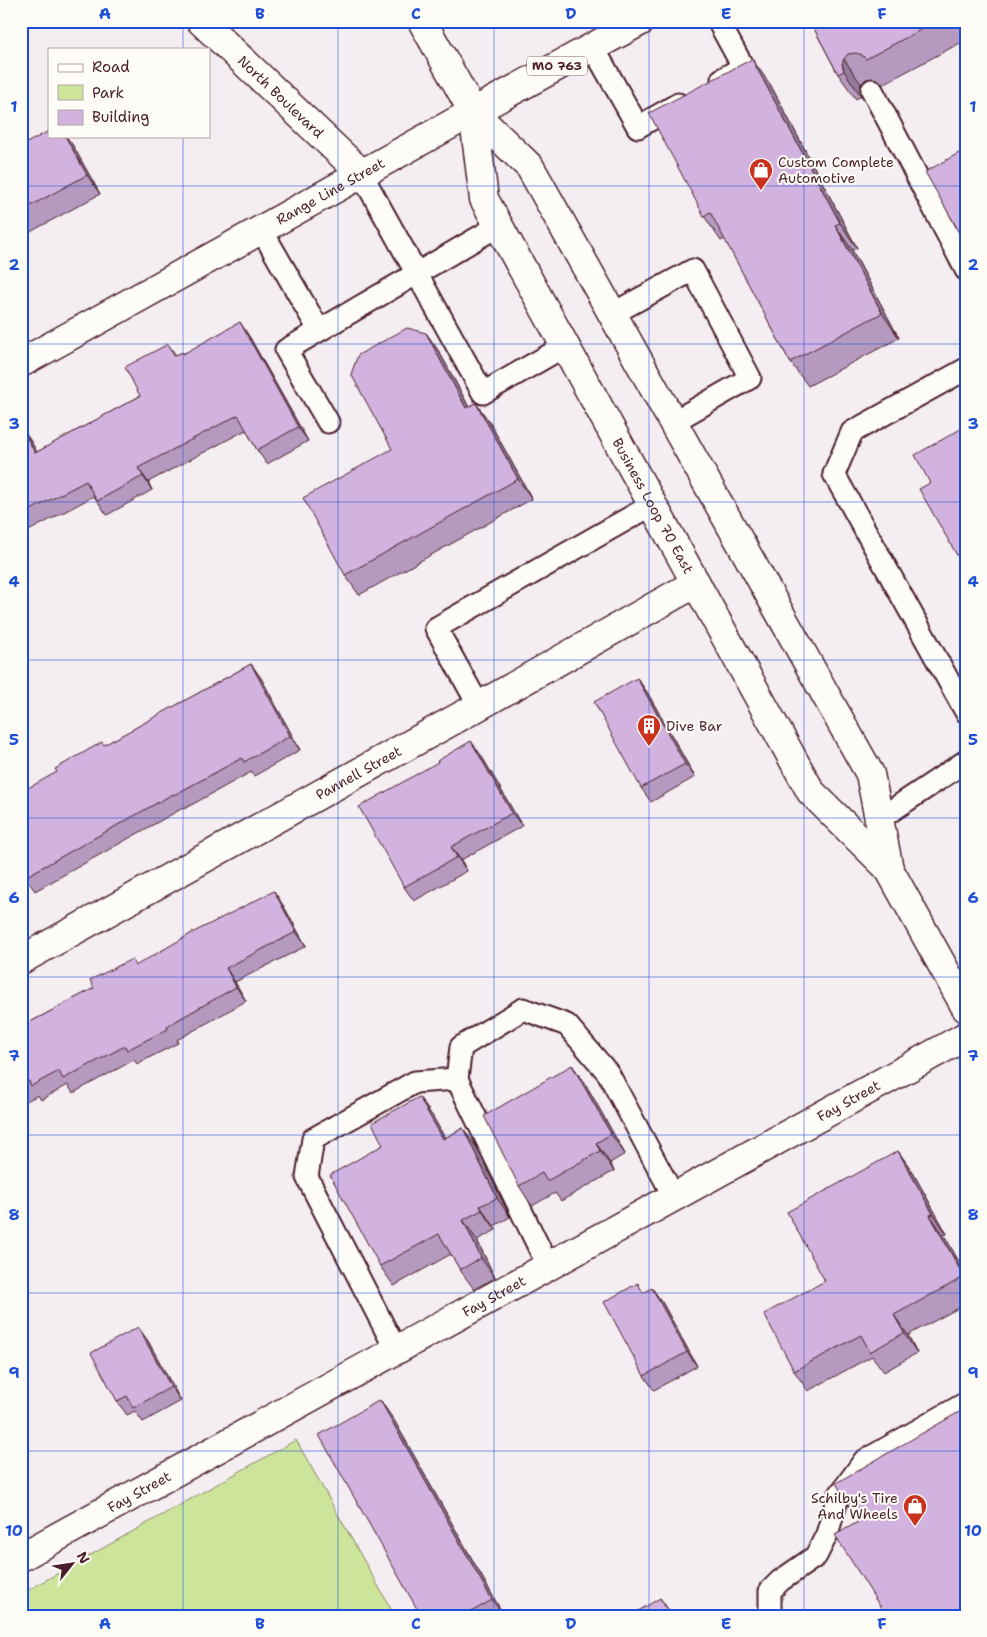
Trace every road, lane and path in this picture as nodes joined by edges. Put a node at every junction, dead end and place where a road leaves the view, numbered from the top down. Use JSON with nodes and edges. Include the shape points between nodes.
{"nodes":[{"id":1,"x":201,"y":21,"type":"edge"},
{"id":2,"x":422,"y":21,"type":"edge"},
{"id":3,"x":641,"y":21,"type":"edge"},
{"id":4,"x":718,"y":21,"type":"edge"},
{"id":5,"x":593,"y":47,"type":"junction"},
{"id":6,"x":872,"y":90,"type":"dead end"},
{"id":7,"x":473,"y":112,"type":"junction"},
{"id":8,"x":361,"y":173,"type":"junction"},
{"id":9,"x":498,"y":226,"type":"junction"},
{"id":10,"x":261,"y":229,"type":"junction"},
{"id":11,"x":966,"y":270,"type":"edge"},
{"id":12,"x":416,"y":273,"type":"junction"},
{"id":13,"x":612,"y":314,"type":"junction"},
{"id":14,"x":319,"y":330,"type":"junction"},
{"id":15,"x":565,"y":346,"type":"junction"},
{"id":16,"x":21,"y":363,"type":"edge"},
{"id":17,"x":966,"y":369,"type":"edge"},
{"id":18,"x":328,"y":422,"type":"dead end"},
{"id":19,"x":673,"y":422,"type":"junction"},
{"id":20,"x":652,"y":505,"type":"junction"},
{"id":21,"x":696,"y":583,"type":"junction"},
{"id":22,"x":480,"y":706,"type":"junction"},
{"id":23,"x":966,"y":712,"type":"edge"},
{"id":24,"x":966,"y":761,"type":"edge"},
{"id":25,"x":879,"y":820,"type":"junction"},
{"id":26,"x":889,"y":869,"type":"junction"},
{"id":27,"x":21,"y":960,"type":"edge"},
{"id":28,"x":966,"y":1008,"type":"edge"},
{"id":29,"x":966,"y":1036,"type":"edge"},
{"id":30,"x":457,"y":1079,"type":"junction"},
{"id":31,"x":674,"y":1197,"type":"junction"},
{"id":32,"x":548,"y":1266,"type":"junction"},
{"id":33,"x":396,"y":1350,"type":"junction"},
{"id":34,"x":966,"y":1403,"type":"edge"},
{"id":35,"x":21,"y":1557,"type":"edge"},
{"id":36,"x":770,"y":1616,"type":"edge"}],
"edges":[{"from":1,"to":8,"type":"street","name":"North Boulevard"},
{"from":2,"to":7,"type":"street","name":"Business Loop 70 East"},
{"from":3,"to":5,"type":"street","name":"Range Line Street","number":"MO 763"},
{"from":4,"to":5,"type":"lane","via":[[744,67],[638,126]]},
{"from":5,"to":7,"type":"street","name":"Range Line Street","number":"MO 763"},
{"from":6,"to":11,"type":"lane"},
{"from":7,"to":8,"type":"street","name":"Range Line Street"},
{"from":7,"to":9,"type":"street","name":"Business Loop 70 East","via":[[484,200]]},
{"from":7,"to":13,"type":"street","name":"Business Loop 70 East","via":[[530,167]]},
{"from":8,"to":10,"type":"street","name":"Range Line Street"},
{"from":8,"to":12,"type":"lane"},
{"from":9,"to":12,"type":"lane"},
{"from":9,"to":15,"type":"street","name":"Business Loop 70 East"},
{"from":10,"to":14,"type":"lane"},
{"from":10,"to":16,"type":"street","name":"Range Line Street"},
{"from":12,"to":14,"type":"lane"},
{"from":12,"to":15,"type":"lane","via":[[484,393]]},
{"from":13,"to":19,"type":"street","name":"Business Loop 70 East"},
{"from":13,"to":19,"type":"lane","via":[[693,270],[750,378]]},
{"from":14,"to":18,"type":"lane","via":[[286,350]]},
{"from":15,"to":20,"type":"street","name":"Business Loop 70 East"},
{"from":17,"to":23,"type":"lane","via":[[852,432],[834,474]]},
{"from":19,"to":25,"type":"street","name":"Business Loop 70 East","via":[[870,774]]},
{"from":20,"to":21,"type":"street","name":"Business Loop 70 East"},
{"from":20,"to":22,"type":"lane","via":[[436,628]]},
{"from":21,"to":22,"type":"street","name":"Pannell Street"},
{"from":21,"to":26,"type":"street","name":"Business Loop 70 East","via":[[811,792]]},
{"from":22,"to":27,"type":"street","name":"Pannell Street"},
{"from":24,"to":25,"type":"lane"},
{"from":25,"to":26,"type":"street","name":"Business Loop 70 East"},
{"from":26,"to":28,"type":"street","name":"Business Loop 70 East"},
{"from":29,"to":31,"type":"street","name":"Fay Street"},
{"from":30,"to":31,"type":"lane","via":[[461,1047],[523,1009],[567,1025],[608,1073]]},
{"from":30,"to":32,"type":"lane"},
{"from":30,"to":33,"type":"lane","via":[[414,1082],[314,1139],[307,1177]]},
{"from":31,"to":32,"type":"street","name":"Fay Street"},
{"from":32,"to":33,"type":"street","name":"Fay Street"},
{"from":33,"to":35,"type":"street","name":"Fay Street"},
{"from":34,"to":36,"type":"lane","via":[[864,1462],[838,1497],[828,1534],[816,1556],[770,1591]]}]}
